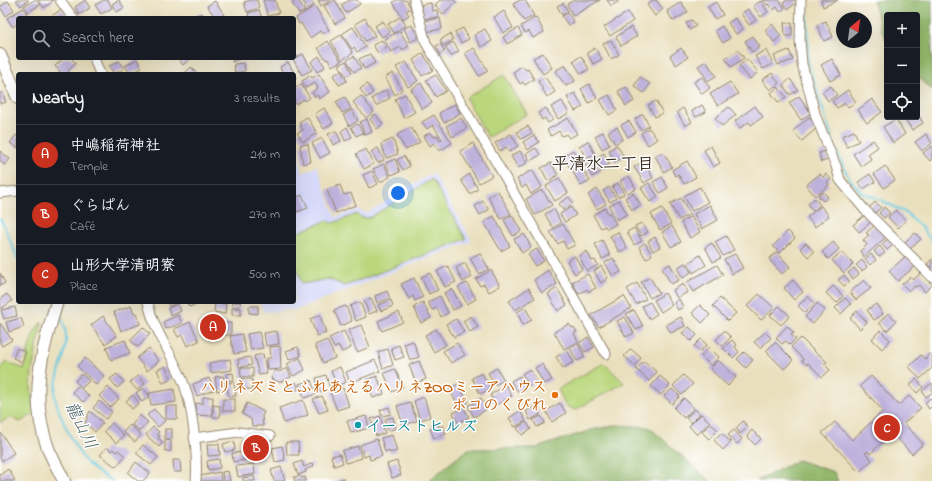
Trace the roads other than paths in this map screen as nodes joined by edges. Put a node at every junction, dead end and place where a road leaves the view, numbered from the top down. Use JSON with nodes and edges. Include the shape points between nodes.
{"nodes":[{"id":1,"x":60,"y":0,"type":"edge"},
{"id":2,"x":414,"y":0,"type":"edge"},
{"id":3,"x":801,"y":0,"type":"edge"},
{"id":4,"x":72,"y":16,"type":"edge"},
{"id":5,"x":0,"y":55,"type":"edge"},
{"id":6,"x":95,"y":60,"type":"edge"},
{"id":7,"x":99,"y":72,"type":"edge"},
{"id":8,"x":16,"y":93,"type":"edge"},
{"id":9,"x":15,"y":191,"type":"edge"},
{"id":10,"x":0,"y":193,"type":"edge"},
{"id":11,"x":932,"y":277,"type":"edge"},
{"id":12,"x":55,"y":304,"type":"edge"},
{"id":13,"x":148,"y":304,"type":"edge"},
{"id":14,"x":606,"y":354,"type":"dead end"},
{"id":15,"x":270,"y":436,"type":"dead end"},
{"id":16,"x":194,"y":438,"type":"junction"},
{"id":17,"x":64,"y":481,"type":"edge"},
{"id":18,"x":196,"y":481,"type":"edge"}],
"edges":[{"from":1,"to":4,"type":"street"},
{"from":2,"to":14,"type":"street","via":[[426,43]]},
{"from":3,"to":11,"type":"street","via":[[802,64],[816,117],[840,180]]},
{"from":5,"to":8,"type":"main road"},
{"from":6,"to":7,"type":"street"},
{"from":9,"to":10,"type":"street"},
{"from":12,"to":17,"type":"main road","via":[[47,331],[38,379],[39,409],[48,448]]},
{"from":13,"to":16,"type":"street","via":[[159,334],[184,386]]},
{"from":15,"to":16,"type":"street","via":[[238,432]]},
{"from":16,"to":18,"type":"street"}]}
